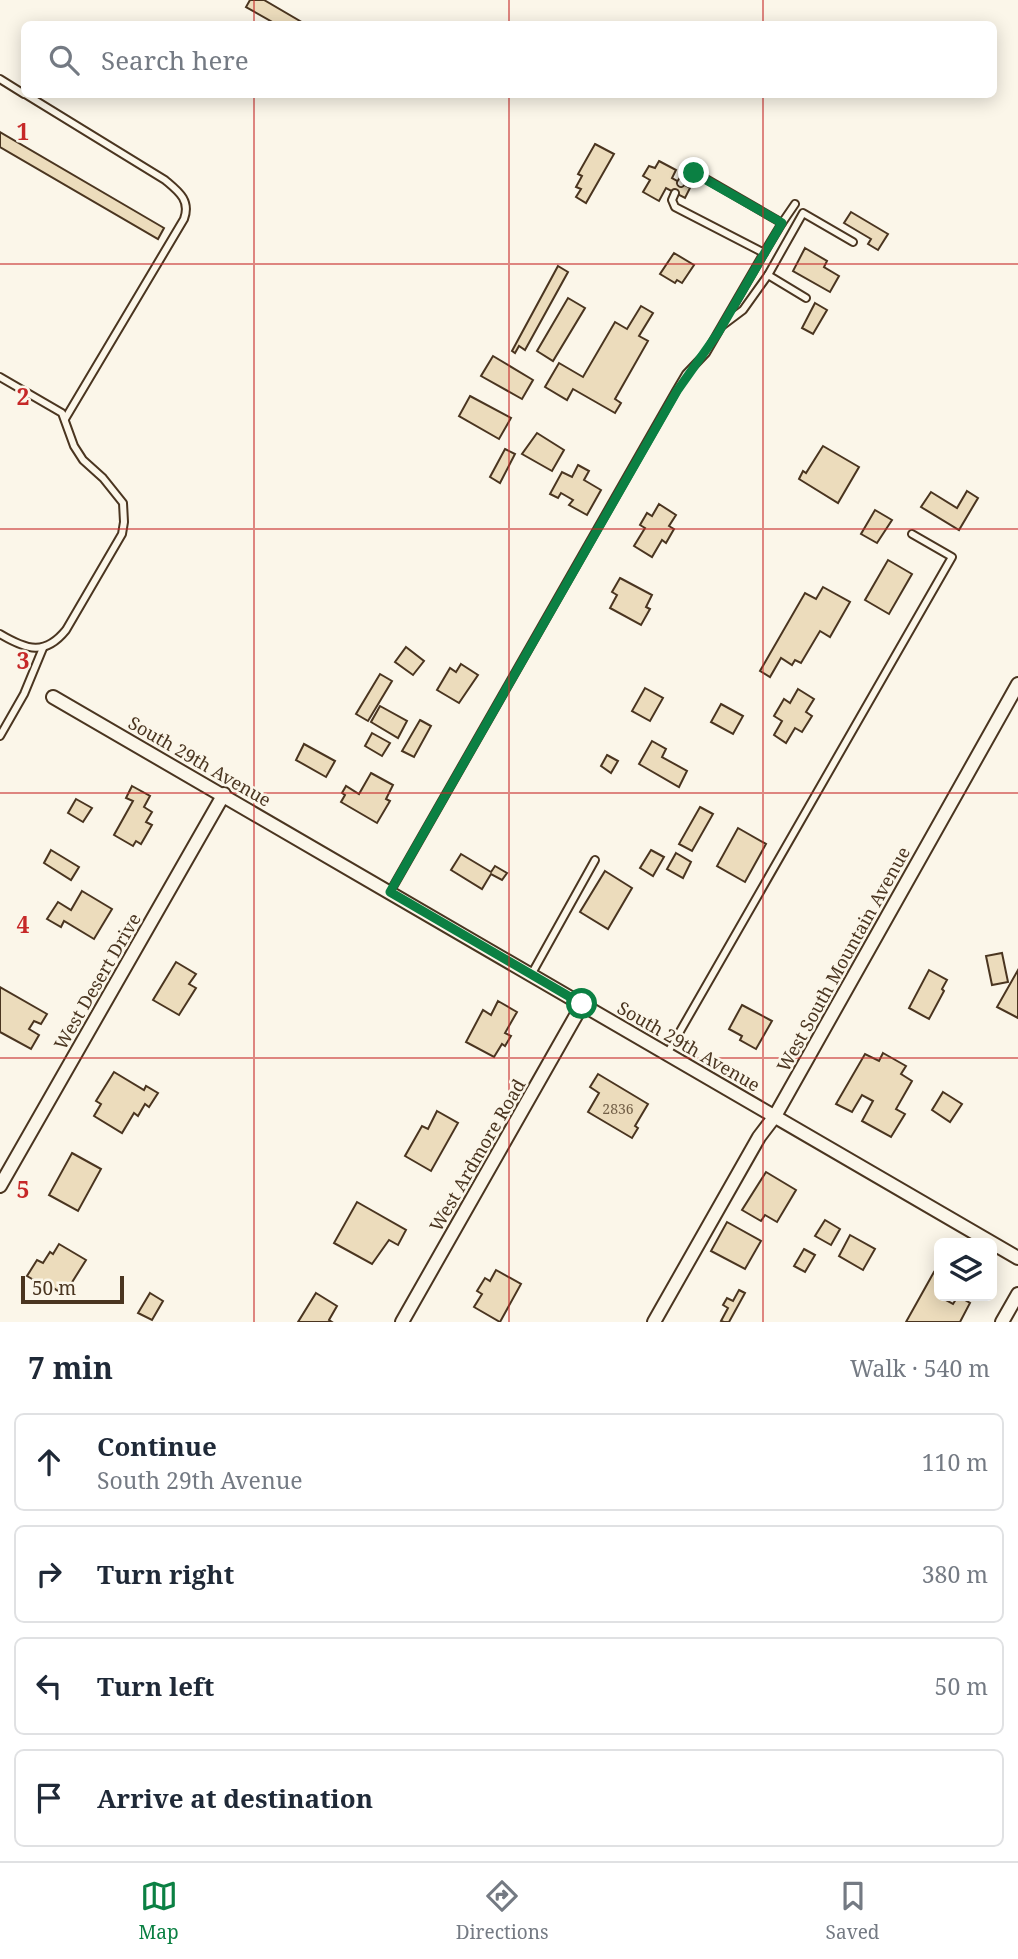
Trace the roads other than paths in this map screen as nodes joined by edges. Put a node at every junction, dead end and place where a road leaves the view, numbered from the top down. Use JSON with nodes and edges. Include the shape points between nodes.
{"nodes":[{"id":1,"x":0,"y":79,"type":"edge"},
{"id":2,"x":21,"y":92,"type":"edge"},
{"id":3,"x":31,"y":98,"type":"edge"},
{"id":4,"x":681,"y":183,"type":"dead end"},
{"id":5,"x":675,"y":193,"type":"dead end"},
{"id":6,"x":795,"y":204,"type":"dead end"},
{"id":7,"x":782,"y":223,"type":"junction"},
{"id":8,"x":853,"y":242,"type":"dead end"},
{"id":9,"x":764,"y":253,"type":"junction"},
{"id":10,"x":768,"y":275,"type":"junction"},
{"id":11,"x":806,"y":298,"type":"dead end"},
{"id":12,"x":722,"y":326,"type":"junction"},
{"id":13,"x":0,"y":377,"type":"edge"},
{"id":14,"x":65,"y":419,"type":"junction"},
{"id":15,"x":912,"y":534,"type":"dead end"},
{"id":16,"x":0,"y":634,"type":"edge"},
{"id":17,"x":43,"y":648,"type":"junction"},
{"id":18,"x":1018,"y":684,"type":"edge"},
{"id":19,"x":53,"y":696,"type":"dead end"},
{"id":20,"x":0,"y":736,"type":"edge"},
{"id":21,"x":224,"y":794,"type":"junction"},
{"id":22,"x":595,"y":860,"type":"dead end"},
{"id":23,"x":390,"y":892,"type":"junction"},
{"id":24,"x":531,"y":975,"type":"junction"},
{"id":25,"x":582,"y":1004,"type":"junction"},
{"id":26,"x":667,"y":1054,"type":"junction"},
{"id":27,"x":775,"y":1116,"type":"junction"},
{"id":28,"x":0,"y":1186,"type":"edge"},
{"id":29,"x":1018,"y":1258,"type":"edge"},
{"id":30,"x":1018,"y":1294,"type":"edge"},
{"id":31,"x":402,"y":1322,"type":"edge"},
{"id":32,"x":654,"y":1322,"type":"edge"},
{"id":33,"x":1002,"y":1322,"type":"edge"}],
"edges":[{"from":1,"to":2,"type":"lane"},
{"from":3,"to":14,"type":"lane","via":[[164,180],[186,202],[184,219]]},
{"from":4,"to":7,"type":"lane","via":[[688,173],[694,173]]},
{"from":5,"to":9,"type":"lane","via":[[675,207]]},
{"from":6,"to":7,"type":"lane"},
{"from":7,"to":9,"type":"lane"},
{"from":8,"to":10,"type":"lane","via":[[803,213]]},
{"from":9,"to":12,"type":"lane"},
{"from":10,"to":11,"type":"lane"},
{"from":10,"to":12,"type":"lane","via":[[743,310]]},
{"from":12,"to":23,"type":"lane","via":[[677,391]]},
{"from":13,"to":14,"type":"lane","via":[[56,409]]},
{"from":14,"to":17,"type":"lane","via":[[83,460],[120,496],[125,512],[122,534],[66,630],[56,643]]},
{"from":15,"to":26,"type":"lane","via":[[952,557]]},
{"from":16,"to":17,"type":"lane","via":[[29,648]]},
{"from":17,"to":20,"type":"lane"},
{"from":18,"to":27,"type":"street","name":"West South Mountain Avenue"},
{"from":19,"to":21,"type":"street","name":"South 29th Avenue"},
{"from":21,"to":23,"type":"street","name":"South 29th Avenue"},
{"from":21,"to":28,"type":"street","name":"West Desert Drive"},
{"from":22,"to":24,"type":"lane"},
{"from":23,"to":24,"type":"street","name":"South 29th Avenue"},
{"from":24,"to":25,"type":"street","name":"South 29th Avenue"},
{"from":25,"to":26,"type":"street","name":"South 29th Avenue"},
{"from":25,"to":31,"type":"street","name":"West Ardmore Road"},
{"from":26,"to":27,"type":"street","name":"South 29th Avenue"},
{"from":27,"to":29,"type":"street","name":"South 29th Avenue"},
{"from":27,"to":32,"type":"street","name":"West South Mountain Avenue"},
{"from":30,"to":33,"type":"street"}]}
